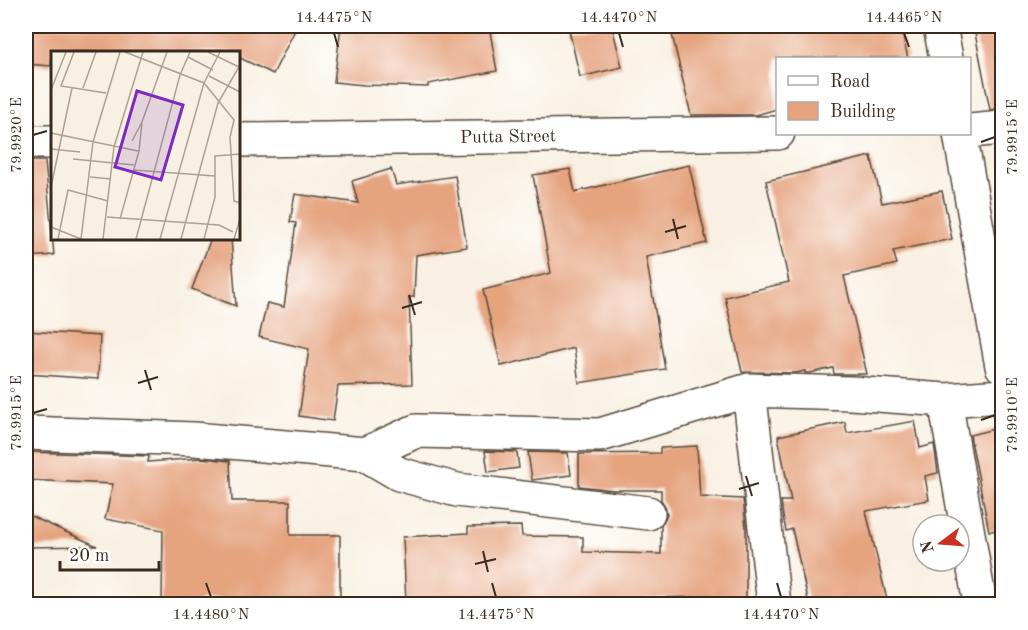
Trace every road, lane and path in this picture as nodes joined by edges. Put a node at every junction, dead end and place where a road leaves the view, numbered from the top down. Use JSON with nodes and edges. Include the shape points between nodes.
{"nodes":[{"id":1,"x":940,"y":26,"type":"edge"},
{"id":2,"x":946,"y":57,"type":"edge"},
{"id":3,"x":1002,"y":128,"type":"edge"},
{"id":4,"x":971,"y":130,"type":"edge"},
{"id":5,"x":776,"y":134,"type":"edge"},
{"id":6,"x":960,"y":135,"type":"edge"},
{"id":7,"x":240,"y":140,"type":"edge"},
{"id":8,"x":26,"y":142,"type":"edge"},
{"id":9,"x":51,"y":142,"type":"edge"},
{"id":10,"x":1002,"y":366,"type":"edge"},
{"id":11,"x":749,"y":390,"type":"junction"},
{"id":12,"x":1002,"y":396,"type":"edge"},
{"id":13,"x":945,"y":400,"type":"junction"},
{"id":14,"x":26,"y":433,"type":"edge"},
{"id":15,"x":365,"y":454,"type":"junction"},
{"id":16,"x":648,"y":513,"type":"dead end"},
{"id":17,"x":774,"y":604,"type":"edge"},
{"id":18,"x":980,"y":604,"type":"edge"}],
"edges":[{"from":1,"to":2,"type":"street"},
{"from":3,"to":4,"type":"street"},
{"from":5,"to":7,"type":"street","name":"Putta Street"},
{"from":6,"to":10,"type":"street"},
{"from":8,"to":9,"type":"street"},
{"from":11,"to":13,"type":"street"},
{"from":11,"to":15,"type":"street","via":[[600,435],[416,431]]},
{"from":11,"to":17,"type":"street"},
{"from":12,"to":13,"type":"street"},
{"from":13,"to":18,"type":"street"},
{"from":14,"to":15,"type":"street","via":[[194,439]]},
{"from":15,"to":16,"type":"street","via":[[399,474],[457,490]]}]}
